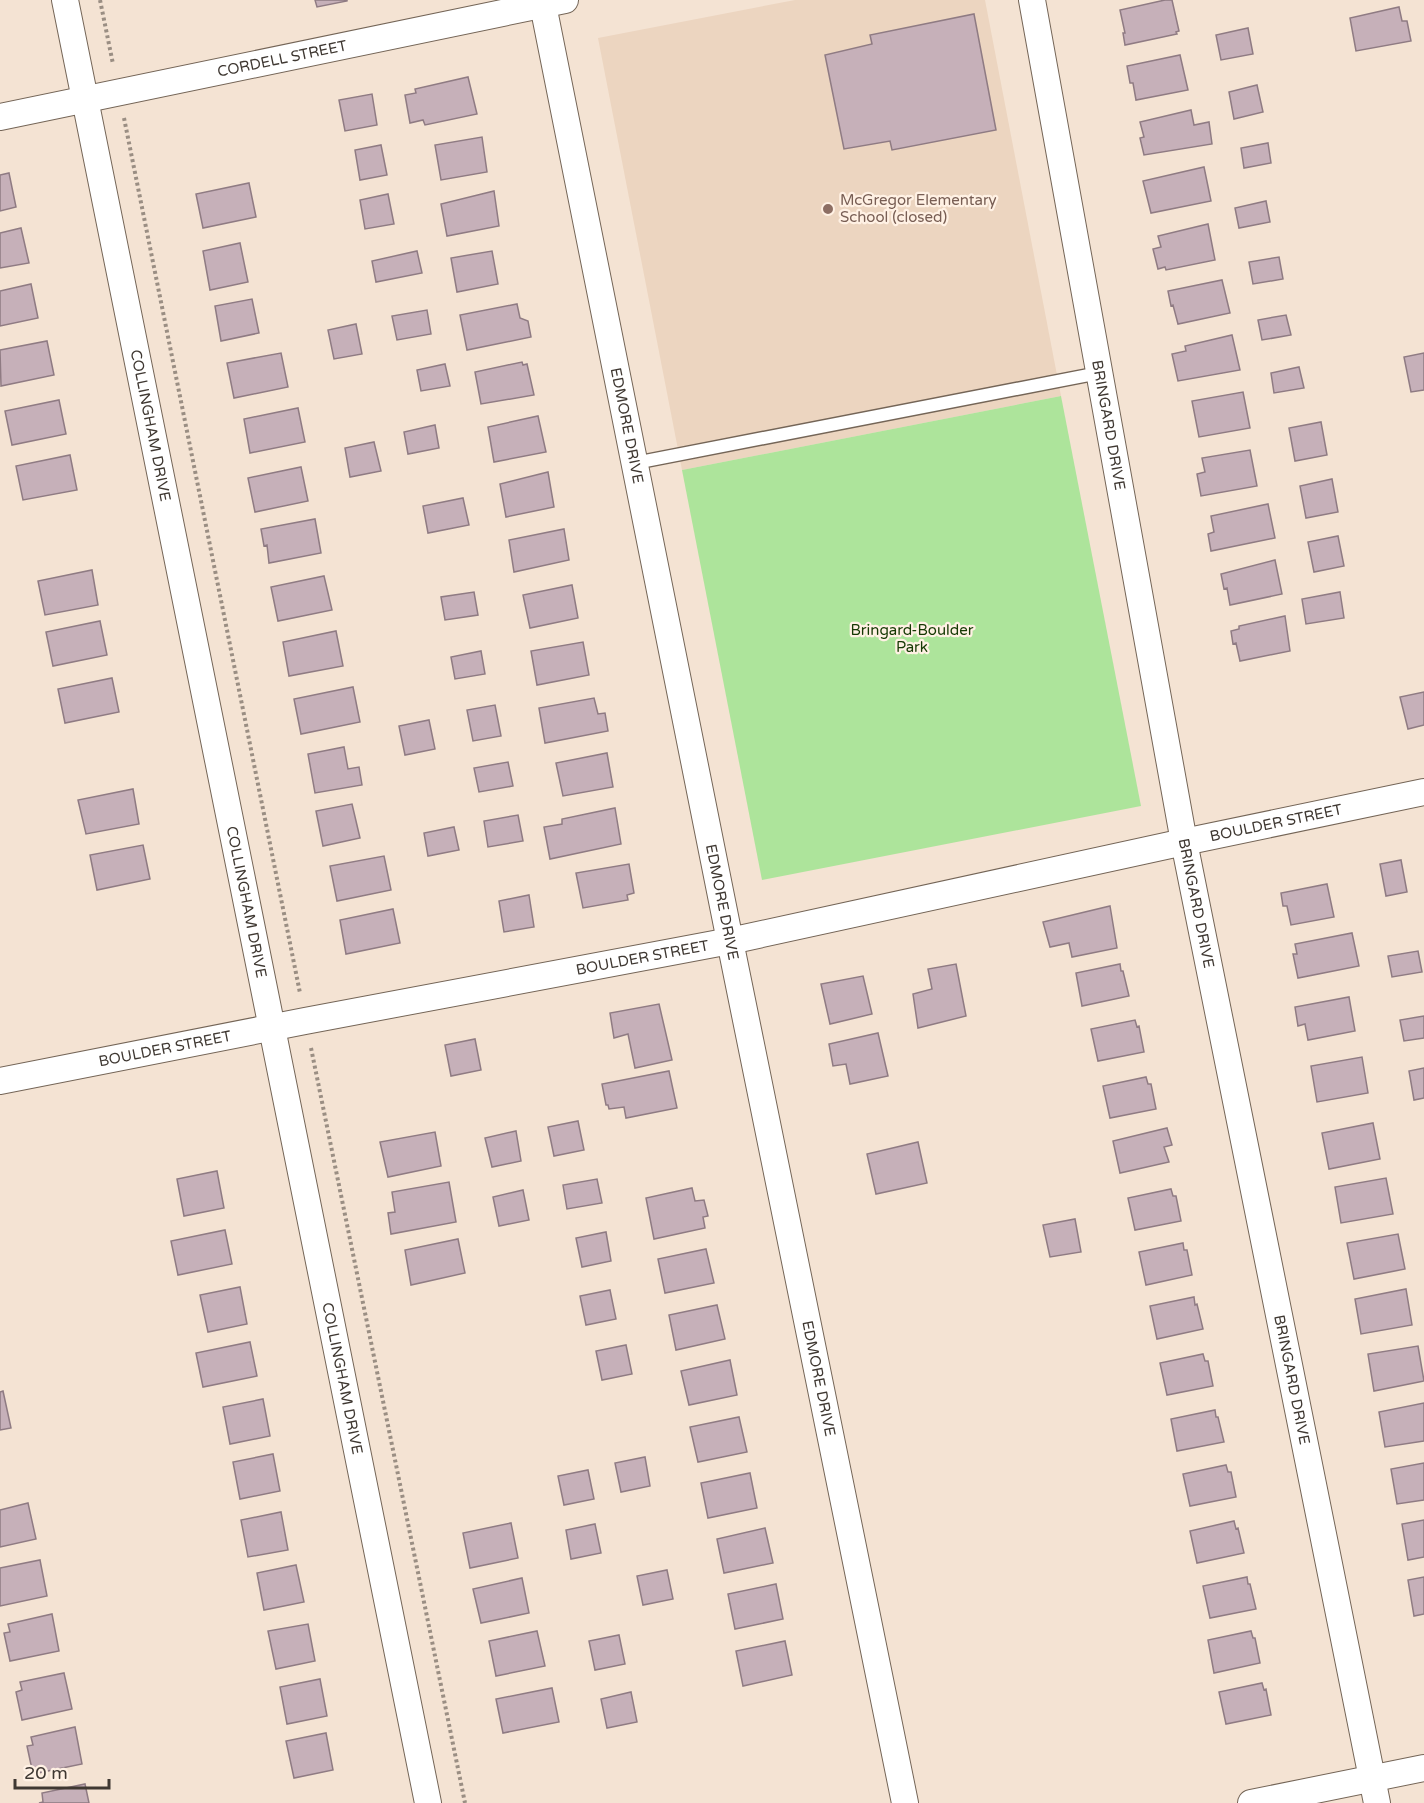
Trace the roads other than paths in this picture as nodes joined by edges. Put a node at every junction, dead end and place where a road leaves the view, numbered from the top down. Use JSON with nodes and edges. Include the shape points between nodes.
{"nodes":[{"id":1,"x":65,"y":0,"type":"edge"},
{"id":2,"x":1032,"y":0,"type":"edge"},
{"id":3,"x":550,"y":1,"type":"edge"},
{"id":4,"x":85,"y":100,"type":"junction"},
{"id":5,"x":0,"y":117,"type":"edge"},
{"id":6,"x":1099,"y":372,"type":"junction"},
{"id":7,"x":634,"y":463,"type":"junction"},
{"id":8,"x":1424,"y":792,"type":"edge"},
{"id":9,"x":1184,"y":842,"type":"junction"},
{"id":10,"x":730,"y":940,"type":"junction"},
{"id":11,"x":271,"y":1028,"type":"junction"},
{"id":12,"x":0,"y":1082,"type":"edge"},
{"id":13,"x":1424,"y":1768,"type":"edge"},
{"id":14,"x":1372,"y":1778,"type":"junction"},
{"id":15,"x":428,"y":1803,"type":"edge"},
{"id":16,"x":905,"y":1803,"type":"edge"},
{"id":17,"x":1251,"y":1803,"type":"edge"},
{"id":18,"x":1377,"y":1803,"type":"edge"}],
"edges":[{"from":1,"to":4,"type":"street","name":"COLLINGHAM DRIVE"},
{"from":2,"to":6,"type":"street","name":"BRINGARD DRIVE"},
{"from":3,"to":4,"type":"street","name":"CORDELL STREET"},
{"from":3,"to":7,"type":"street","name":"EDMORE DRIVE"},
{"from":4,"to":5,"type":"street","name":"CORDELL STREET"},
{"from":4,"to":11,"type":"street","name":"COLLINGHAM DRIVE"},
{"from":6,"to":7,"type":"lane"},
{"from":6,"to":9,"type":"street","name":"BRINGARD DRIVE"},
{"from":7,"to":10,"type":"street","name":"EDMORE DRIVE"},
{"from":8,"to":9,"type":"street","name":"BOULDER STREET"},
{"from":9,"to":10,"type":"street","name":"BOULDER STREET"},
{"from":9,"to":14,"type":"street","name":"BRINGARD DRIVE"},
{"from":10,"to":11,"type":"street","name":"BOULDER STREET"},
{"from":10,"to":16,"type":"street","name":"EDMORE DRIVE"},
{"from":11,"to":12,"type":"street","name":"BOULDER STREET"},
{"from":11,"to":15,"type":"street","name":"COLLINGHAM DRIVE"},
{"from":13,"to":14,"type":"street"},
{"from":14,"to":17,"type":"street"},
{"from":14,"to":18,"type":"street","name":"BRINGARD DRIVE"}]}
